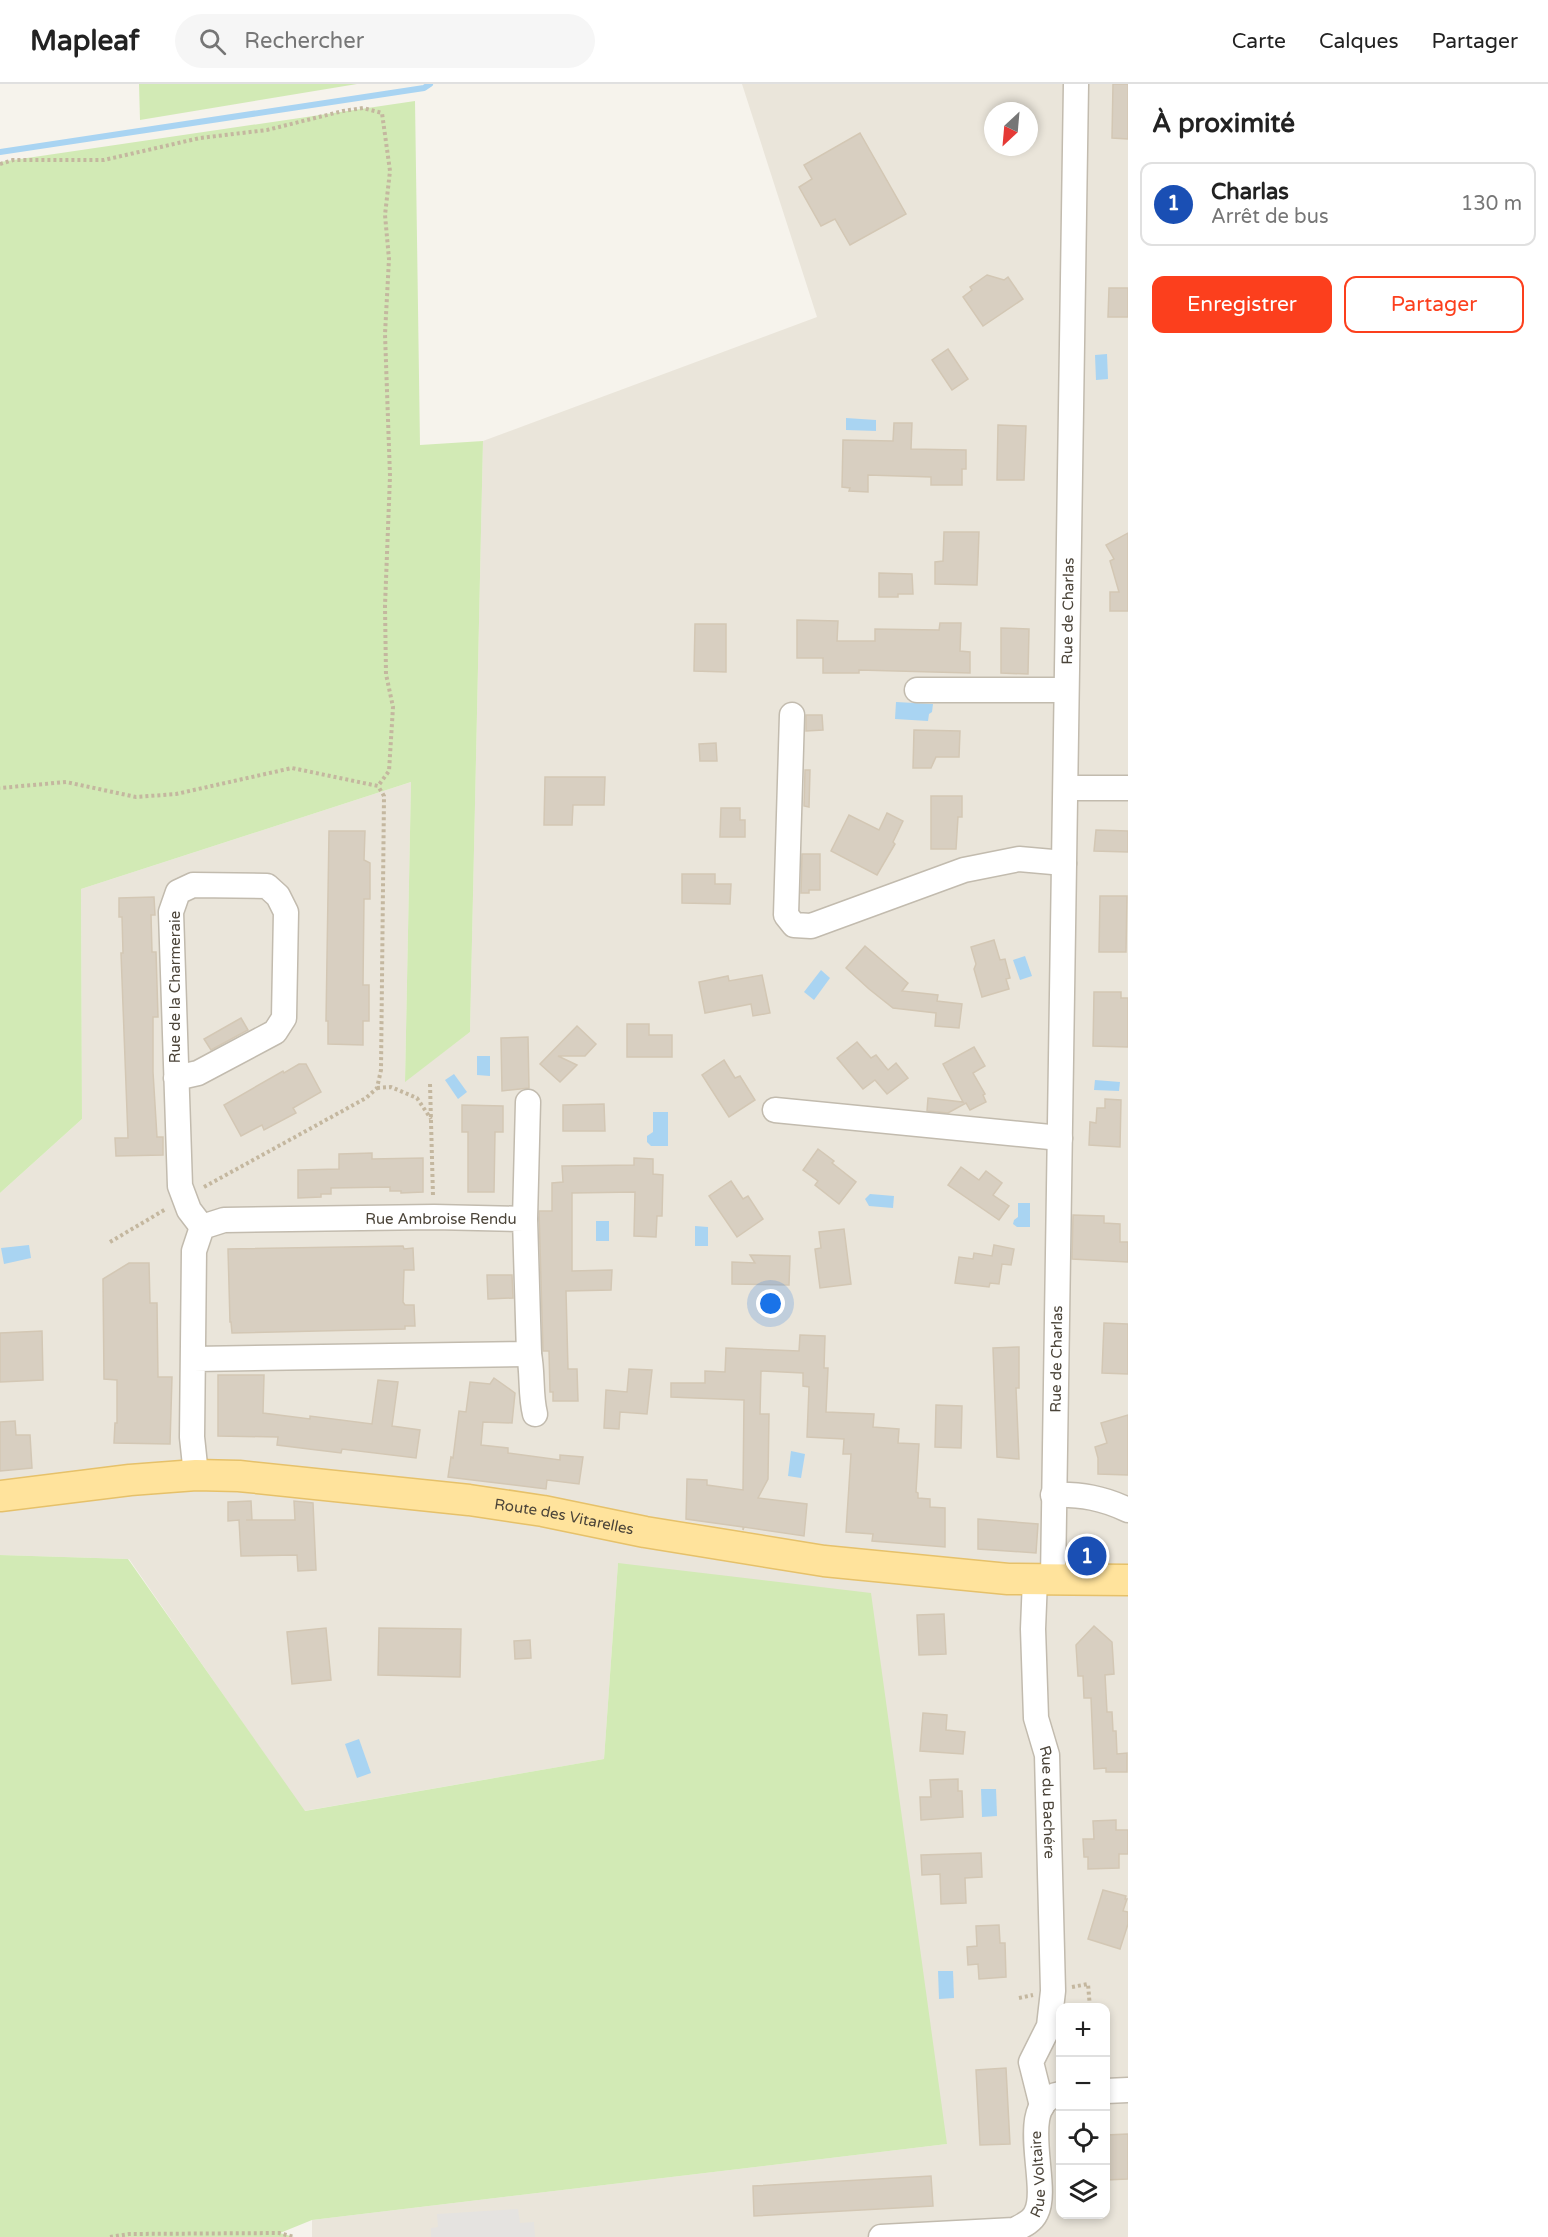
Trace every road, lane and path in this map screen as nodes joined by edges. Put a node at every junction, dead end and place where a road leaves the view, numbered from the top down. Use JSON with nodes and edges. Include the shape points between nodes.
{"nodes":[{"id":1,"x":1076,"y":84,"type":"edge"},
{"id":2,"x":0,"y":164,"type":"edge"},
{"id":3,"x":917,"y":690,"type":"dead end"},
{"id":4,"x":1066,"y":690,"type":"junction"},
{"id":5,"x":792,"y":716,"type":"dead end"},
{"id":6,"x":378,"y":786,"type":"junction"},
{"id":7,"x":0,"y":788,"type":"edge"},
{"id":8,"x":1066,"y":788,"type":"junction"},
{"id":9,"x":1128,"y":788,"type":"edge"},
{"id":10,"x":1064,"y":864,"type":"junction"},
{"id":11,"x":176,"y":1078,"type":"junction"},
{"id":12,"x":430,"y":1084,"type":"dead end"},
{"id":13,"x":377,"y":1088,"type":"junction"},
{"id":14,"x":528,"y":1102,"type":"dead end"},
{"id":15,"x":775,"y":1110,"type":"dead end"},
{"id":16,"x":431,"y":1120,"type":"junction"},
{"id":17,"x":1060,"y":1138,"type":"junction"},
{"id":18,"x":180,"y":1186,"type":"junction"},
{"id":19,"x":434,"y":1217,"type":"junction"},
{"id":20,"x":525,"y":1219,"type":"junction"},
{"id":21,"x":202,"y":1227,"type":"junction"},
{"id":22,"x":110,"y":1242,"type":"dead end"},
{"id":23,"x":529,"y":1354,"type":"junction"},
{"id":24,"x":194,"y":1359,"type":"junction"},
{"id":25,"x":535,"y":1413,"type":"dead end"},
{"id":26,"x":196,"y":1474,"type":"junction"},
{"id":27,"x":1053,"y":1495,"type":"junction"},
{"id":28,"x":0,"y":1496,"type":"edge"},
{"id":29,"x":1128,"y":1510,"type":"edge"},
{"id":30,"x":1044,"y":1579,"type":"junction"},
{"id":31,"x":1128,"y":1580,"type":"edge"},
{"id":32,"x":1128,"y":2090,"type":"edge"},
{"id":33,"x":1110,"y":2091,"type":"edge"},
{"id":34,"x":1051,"y":2100,"type":"edge"},
{"id":35,"x":110,"y":2237,"type":"edge"},
{"id":36,"x":294,"y":2237,"type":"edge"},
{"id":37,"x":881,"y":2237,"type":"edge"}],
"edges":[{"from":1,"to":4,"type":"street","name":"Rue de Charlas"},
{"from":2,"to":6,"type":"path","via":[[13,160],[104,160],[200,138],[267,130],[343,111],[363,108],[382,113],[390,171],[385,215],[389,258],[385,333],[390,476],[384,606],[387,674],[393,707],[389,771]]},
{"from":3,"to":4,"type":"street"},
{"from":4,"to":8,"type":"street","name":"Rue de Charlas"},
{"from":5,"to":10,"type":"street","via":[[786,915],[794,925],[812,926],[964,870],[1019,859]]},
{"from":6,"to":7,"type":"path","via":[[292,768],[176,794],[136,797],[66,782]]},
{"from":6,"to":13,"type":"path","via":[[384,796],[381,1070]]},
{"from":8,"to":9,"type":"street"},
{"from":8,"to":10,"type":"street","name":"Rue de Charlas"},
{"from":10,"to":17,"type":"street","name":"Rue de Charlas"},
{"from":11,"to":11,"type":"street","name":"Rue de la Charmeraie","via":[[171,912],[178,892],[194,885],[267,886],[286,912],[284,1018],[275,1032],[198,1073]]},
{"from":11,"to":18,"type":"street","name":"Rue de la Charmeraie"},
{"from":12,"to":16,"type":"path"},
{"from":13,"to":16,"type":"path","via":[[391,1087],[417,1098]]},
{"from":13,"to":18,"type":"path","via":[[366,1098],[196,1191]]},
{"from":14,"to":20,"type":"street"},
{"from":15,"to":17,"type":"street"},
{"from":16,"to":19,"type":"path"},
{"from":17,"to":27,"type":"street","name":"Rue de Charlas"},
{"from":18,"to":21,"type":"street","name":"Rue de la Charmeraie","via":[[189,1210]]},
{"from":18,"to":22,"type":"path","via":[[168,1192],[174,1205]]},
{"from":19,"to":20,"type":"street","name":"Rue Ambroise Rendu"},
{"from":19,"to":21,"type":"street","name":"Rue Ambroise Rendu","via":[[224,1220]]},
{"from":20,"to":23,"type":"street","name":"Rue Ambroise Rendu"},
{"from":21,"to":24,"type":"street","via":[[194,1251]]},
{"from":23,"to":24,"type":"street"},
{"from":23,"to":25,"type":"street","name":"Rue Ambroise Rendu"},
{"from":24,"to":26,"type":"street","via":[[192,1437]]},
{"from":26,"to":28,"type":"main road","name":"Route des Vitarelles"},
{"from":26,"to":30,"type":"main road","name":"Route des Vitarelles","via":[[469,1500],[824,1562]]},
{"from":27,"to":29,"type":"street","via":[[1094,1497]]},
{"from":27,"to":30,"type":"street","name":"Rue de Charlas"},
{"from":30,"to":31,"type":"main road","name":"Route des Vitarelles"},
{"from":30,"to":34,"type":"street","name":"Rue du Bachére","via":[[1033,1629],[1036,1718],[1047,1755],[1053,1991],[1049,2026],[1032,2062]]},
{"from":32,"to":33,"type":"street"},
{"from":34,"to":37,"type":"street","name":"Rue Voltaire","via":[[1036,2118],[1040,2198],[1036,2214],[1026,2224],[1014,2230]]},
{"from":35,"to":36,"type":"path","via":[[279,2233]]}]}
